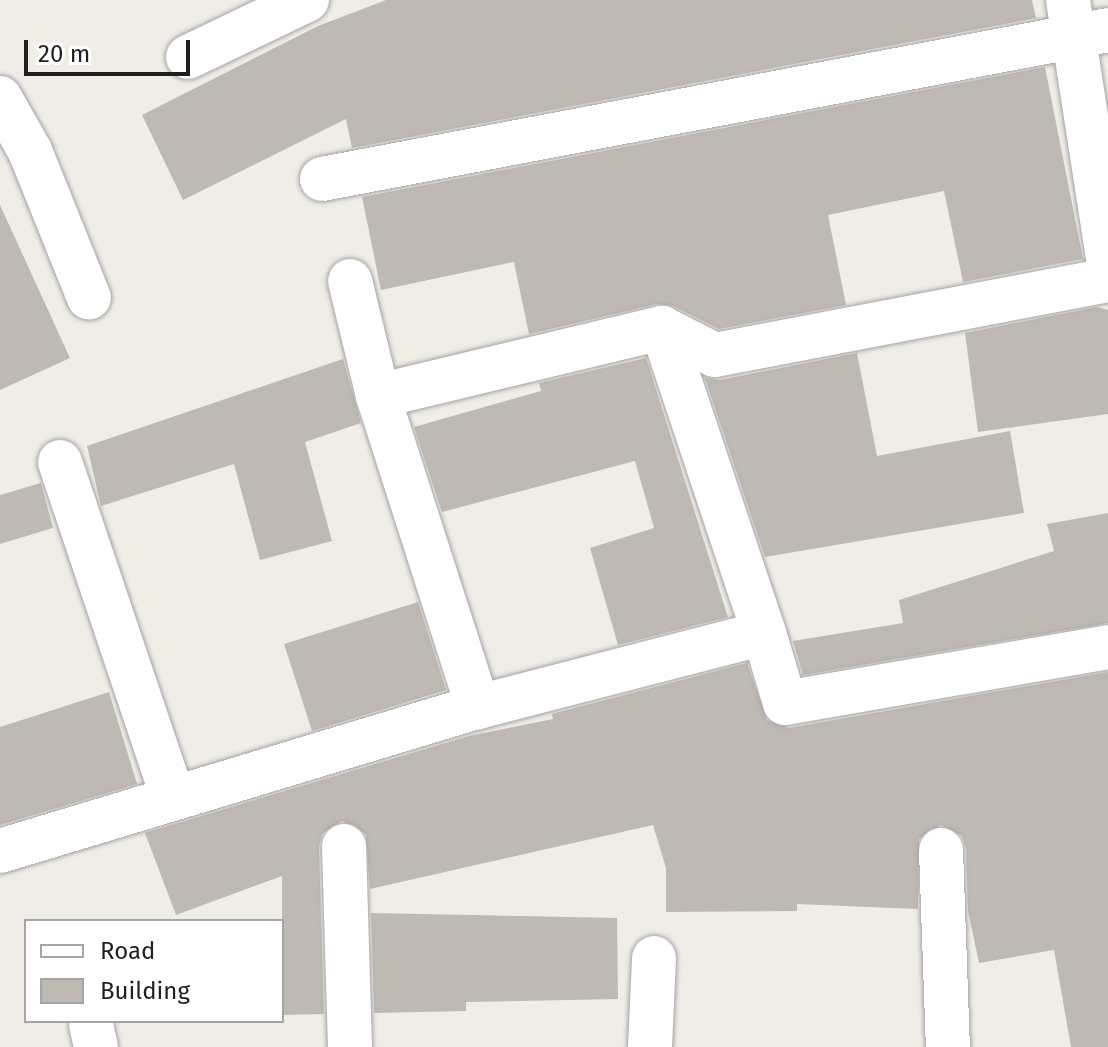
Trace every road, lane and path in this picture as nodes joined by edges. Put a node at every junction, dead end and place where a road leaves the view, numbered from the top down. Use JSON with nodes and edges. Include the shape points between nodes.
{"nodes":[{"id":1,"x":307,"y":0,"type":"edge"},
{"id":2,"x":1083,"y":22,"type":"edge"},
{"id":3,"x":188,"y":57,"type":"dead end"},
{"id":4,"x":0,"y":98,"type":"edge"},
{"id":5,"x":322,"y":179,"type":"dead end"},
{"id":6,"x":1108,"y":257,"type":"edge"},
{"id":7,"x":1108,"y":280,"type":"edge"},
{"id":8,"x":350,"y":281,"type":"dead end"},
{"id":9,"x":89,"y":298,"type":"dead end"},
{"id":10,"x":662,"y":328,"type":"junction"},
{"id":11,"x":378,"y":396,"type":"junction"},
{"id":12,"x":60,"y":462,"type":"dead end"},
{"id":13,"x":764,"y":633,"type":"junction"},
{"id":14,"x":1108,"y":647,"type":"edge"},
{"id":15,"x":478,"y":707,"type":"junction"},
{"id":16,"x":173,"y":798,"type":"junction"},
{"id":17,"x":344,"y":846,"type":"dead end"},
{"id":18,"x":941,"y":850,"type":"dead end"},
{"id":19,"x":0,"y":851,"type":"edge"},
{"id":20,"x":654,"y":958,"type":"dead end"},
{"id":21,"x":350,"y":1047,"type":"edge"},
{"id":22,"x":650,"y":1047,"type":"edge"},
{"id":23,"x":948,"y":1047,"type":"edge"}],
"edges":[{"from":1,"to":3,"type":"street"},
{"from":2,"to":5,"type":"street"},
{"from":2,"to":6,"type":"street"},
{"from":4,"to":9,"type":"street","via":[[30,151]]},
{"from":7,"to":10,"type":"street","via":[[715,355]]},
{"from":8,"to":11,"type":"street"},
{"from":10,"to":11,"type":"street"},
{"from":10,"to":13,"type":"street"},
{"from":11,"to":15,"type":"street"},
{"from":12,"to":16,"type":"street"},
{"from":13,"to":14,"type":"street","via":[[785,703]]},
{"from":13,"to":15,"type":"street"},
{"from":15,"to":16,"type":"street"},
{"from":16,"to":19,"type":"street"},
{"from":17,"to":21,"type":"street"},
{"from":18,"to":23,"type":"street"},
{"from":20,"to":22,"type":"street"}]}
